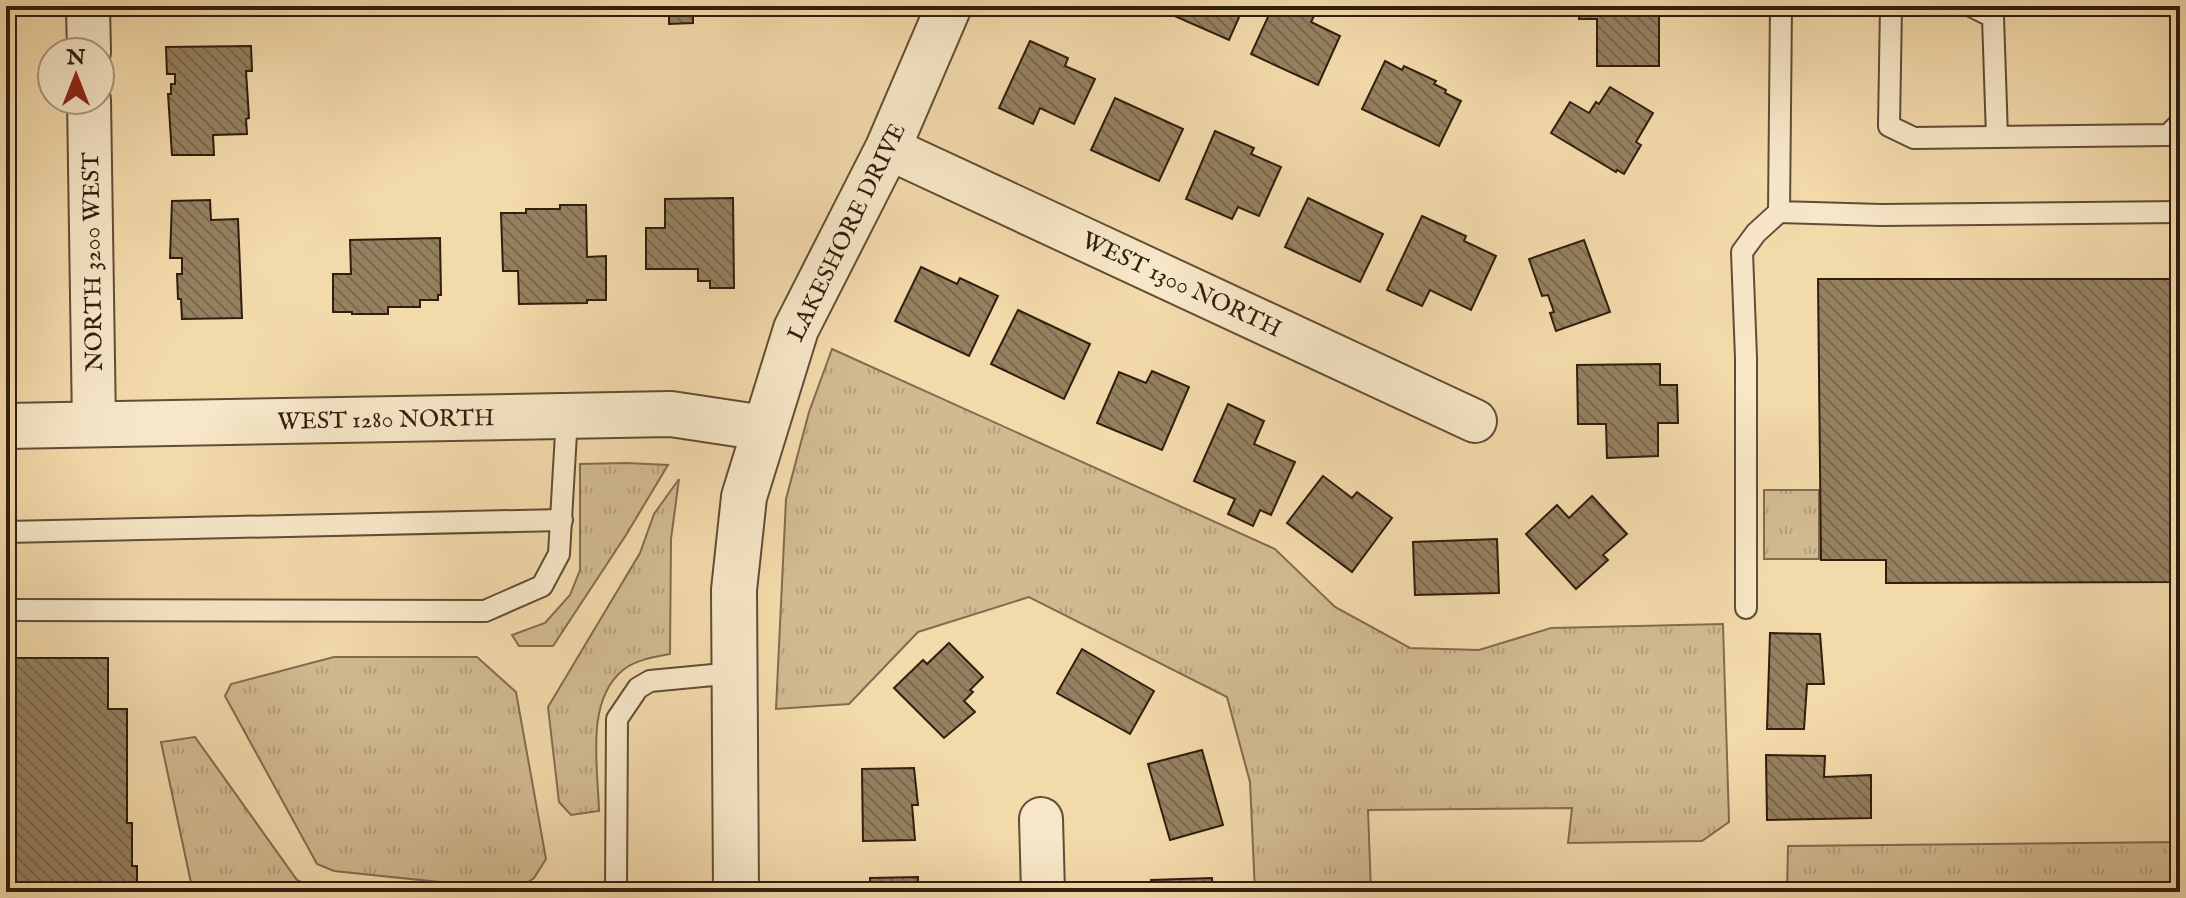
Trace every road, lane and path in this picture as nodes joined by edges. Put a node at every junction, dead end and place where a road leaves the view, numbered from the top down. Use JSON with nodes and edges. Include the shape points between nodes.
{"nodes":[{"id":1,"x":88,"y":6,"type":"edge"},
{"id":2,"x":949,"y":6,"type":"edge"},
{"id":3,"x":1781,"y":6,"type":"edge"},
{"id":4,"x":1891,"y":6,"type":"edge"},
{"id":5,"x":1971,"y":6,"type":"edge"},
{"id":6,"x":89,"y":36,"type":"edge"},
{"id":7,"x":89,"y":116,"type":"edge"},
{"id":8,"x":2180,"y":123,"type":"edge"},
{"id":9,"x":1997,"y":137,"type":"junction"},
{"id":10,"x":888,"y":148,"type":"junction"},
{"id":11,"x":1779,"y":212,"type":"junction"},
{"id":12,"x":2180,"y":212,"type":"edge"},
{"id":13,"x":567,"y":416,"type":"junction"},
{"id":14,"x":1475,"y":421,"type":"dead end"},
{"id":15,"x":94,"y":425,"type":"junction"},
{"id":16,"x":6,"y":426,"type":"edge"},
{"id":17,"x":764,"y":428,"type":"junction"},
{"id":18,"x":562,"y":520,"type":"junction"},
{"id":19,"x":6,"y":532,"type":"edge"},
{"id":20,"x":1746,"y":608,"type":"dead end"},
{"id":21,"x":6,"y":610,"type":"edge"},
{"id":22,"x":734,"y":673,"type":"junction"},
{"id":23,"x":1041,"y":819,"type":"dead end"},
{"id":24,"x":616,"y":892,"type":"edge"},
{"id":25,"x":736,"y":892,"type":"edge"},
{"id":26,"x":1043,"y":892,"type":"edge"}],
"edges":[{"from":1,"to":6,"type":"street"},
{"from":2,"to":10,"type":"street","name":"LAKESHORE DRIVE"},
{"from":3,"to":11,"type":"lane"},
{"from":4,"to":9,"type":"lane","via":[[1889,126],[1914,138]]},
{"from":5,"to":9,"type":"lane","via":[[1993,17]]},
{"from":7,"to":15,"type":"street","name":"NORTH 3200 WEST"},
{"from":8,"to":9,"type":"lane","via":[[2168,135]]},
{"from":10,"to":14,"type":"street","name":"WEST 1300 NORTH"},
{"from":10,"to":17,"type":"street","name":"LAKESHORE DRIVE","via":[[796,329]]},
{"from":11,"to":12,"type":"lane"},
{"from":11,"to":20,"type":"lane","via":[[1742,252]]},
{"from":13,"to":15,"type":"street","name":"WEST 1280 NORTH"},
{"from":13,"to":17,"type":"street","name":"WEST 1280 NORTH","via":[[671,414]]},
{"from":13,"to":18,"type":"lane"},
{"from":15,"to":16,"type":"street","name":"WEST 1280 NORTH"},
{"from":17,"to":22,"type":"street","name":"LAKESHORE DRIVE","via":[[744,497],[734,590]]},
{"from":18,"to":19,"type":"lane"},
{"from":18,"to":21,"type":"lane","via":[[559,554],[542,586],[485,611]]},
{"from":22,"to":24,"type":"lane","via":[[650,681],[638,688],[617,719]]},
{"from":22,"to":25,"type":"street","name":"LAKESHORE DRIVE"},
{"from":23,"to":26,"type":"street"}]}
